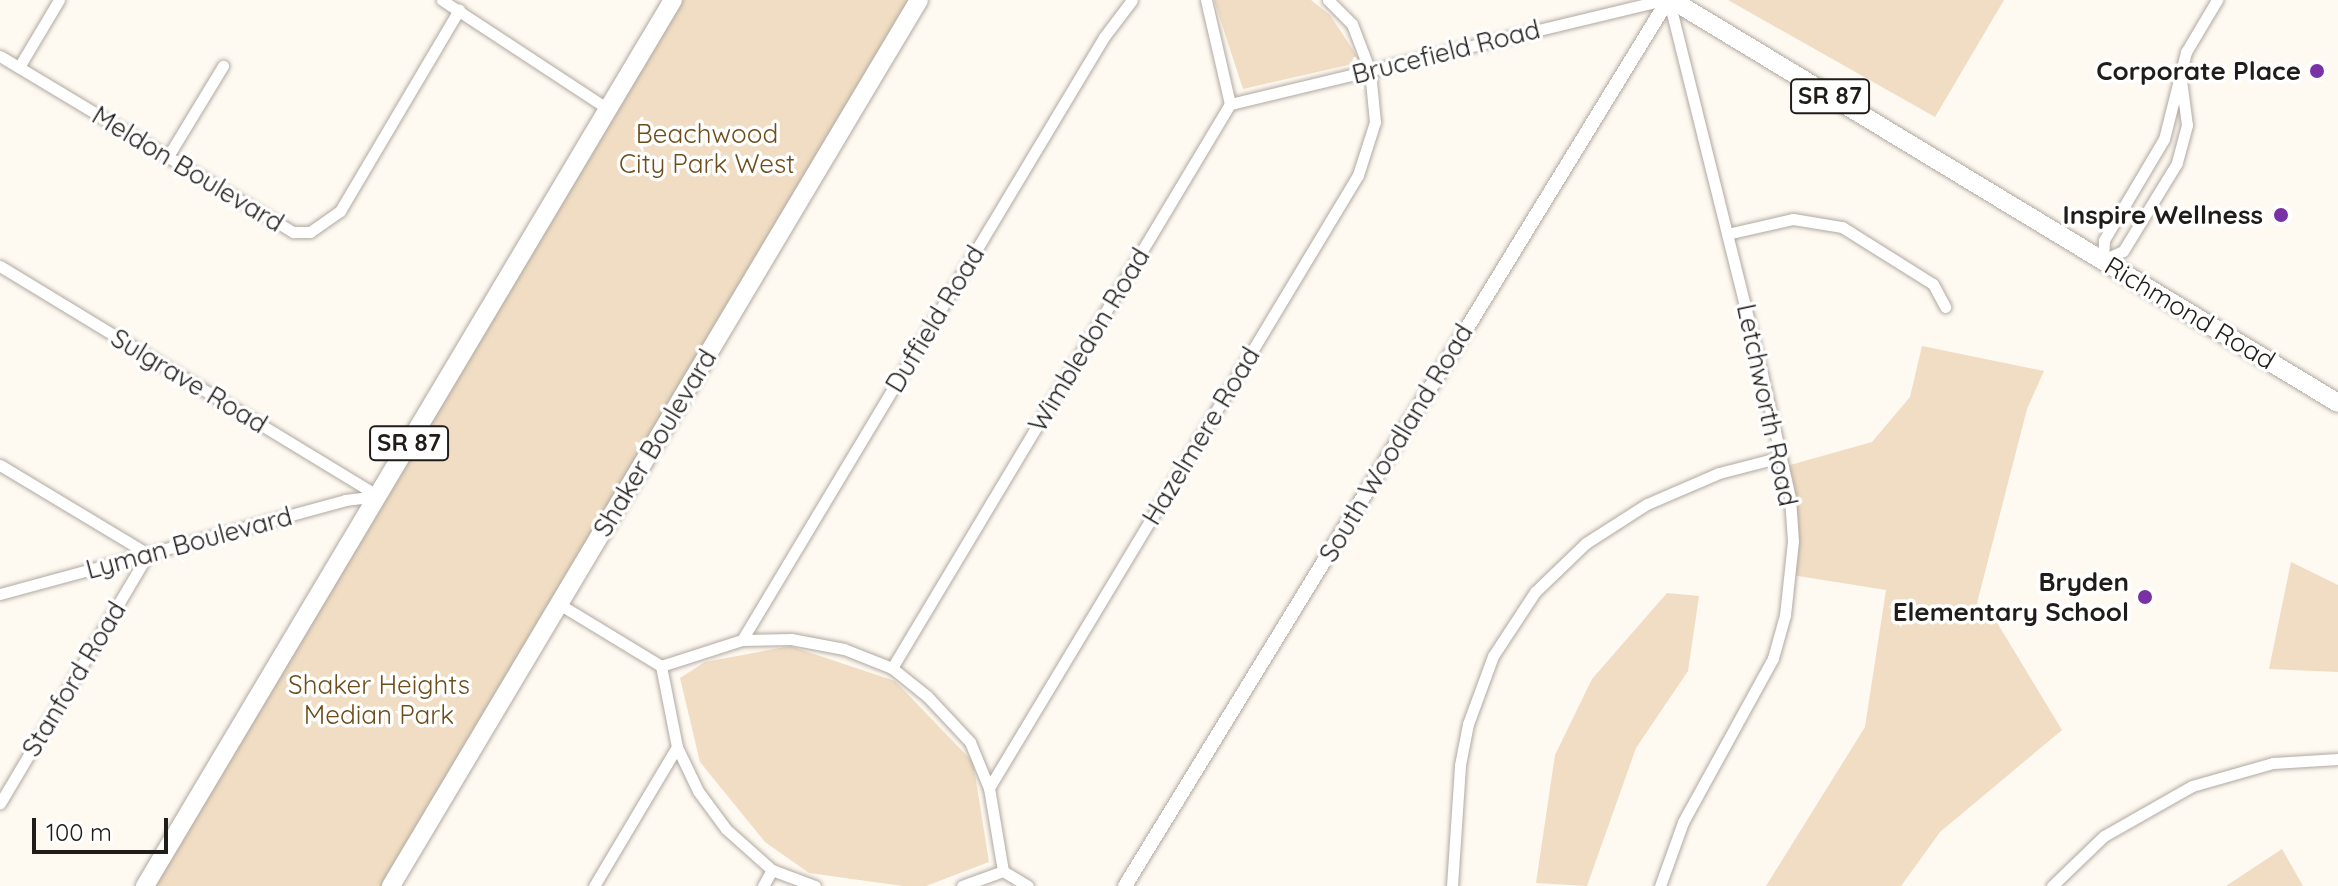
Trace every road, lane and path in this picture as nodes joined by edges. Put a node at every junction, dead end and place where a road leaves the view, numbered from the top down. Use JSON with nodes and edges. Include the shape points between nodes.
{"nodes":[{"id":1,"x":59,"y":0,"type":"edge"},
{"id":2,"x":442,"y":0,"type":"edge"},
{"id":3,"x":673,"y":0,"type":"edge"},
{"id":4,"x":919,"y":0,"type":"edge"},
{"id":5,"x":1132,"y":0,"type":"edge"},
{"id":6,"x":1206,"y":0,"type":"edge"},
{"id":7,"x":1328,"y":0,"type":"edge"},
{"id":8,"x":1668,"y":0,"type":"edge"},
{"id":9,"x":2217,"y":0,"type":"edge"},
{"id":10,"x":459,"y":10,"type":"junction"},
{"id":11,"x":0,"y":56,"type":"edge"},
{"id":12,"x":223,"y":66,"type":"dead end"},
{"id":13,"x":19,"y":67,"type":"junction"},
{"id":14,"x":1370,"y":71,"type":"junction"},
{"id":15,"x":2181,"y":80,"type":"junction"},
{"id":16,"x":1230,"y":104,"type":"junction"},
{"id":17,"x":608,"y":109,"type":"junction"},
{"id":18,"x":167,"y":158,"type":"junction"},
{"id":19,"x":1727,"y":234,"type":"junction"},
{"id":20,"x":2103,"y":260,"type":"junction"},
{"id":21,"x":0,"y":266,"type":"edge"},
{"id":22,"x":1945,"y":307,"type":"dead end"},
{"id":23,"x":2338,"y":403,"type":"edge"},
{"id":24,"x":1781,"y":457,"type":"junction"},
{"id":25,"x":0,"y":465,"type":"edge"},
{"id":26,"x":378,"y":496,"type":"junction"},
{"id":27,"x":148,"y":554,"type":"junction"},
{"id":28,"x":0,"y":594,"type":"edge"},
{"id":29,"x":559,"y":604,"type":"junction"},
{"id":30,"x":742,"y":640,"type":"junction"},
{"id":31,"x":661,"y":666,"type":"junction"},
{"id":32,"x":892,"y":668,"type":"junction"},
{"id":33,"x":677,"y":747,"type":"junction"},
{"id":34,"x":2338,"y":759,"type":"edge"},
{"id":35,"x":989,"y":788,"type":"junction"},
{"id":36,"x":0,"y":803,"type":"edge"},
{"id":37,"x":772,"y":870,"type":"junction"},
{"id":38,"x":1003,"y":871,"type":"junction"},
{"id":39,"x":145,"y":886,"type":"edge"},
{"id":40,"x":391,"y":886,"type":"edge"},
{"id":41,"x":594,"y":886,"type":"edge"},
{"id":42,"x":763,"y":886,"type":"edge"},
{"id":43,"x":815,"y":886,"type":"edge"},
{"id":44,"x":962,"y":886,"type":"edge"},
{"id":45,"x":1028,"y":886,"type":"edge"},
{"id":46,"x":1125,"y":886,"type":"edge"},
{"id":47,"x":1452,"y":886,"type":"edge"},
{"id":48,"x":1660,"y":886,"type":"edge"},
{"id":49,"x":2052,"y":886,"type":"edge"}],
"edges":[{"from":1,"to":13,"type":"street"},
{"from":2,"to":10,"type":"street"},
{"from":3,"to":17,"type":"main road","number":"SR 87"},
{"from":4,"to":29,"type":"main road","name":"Shaker Boulevard"},
{"from":5,"to":30,"type":"street","name":"Duffield Road","via":[[1104,37]]},
{"from":6,"to":16,"type":"street"},
{"from":7,"to":14,"type":"street","name":"Hazelmere Road","via":[[1352,24]]},
{"from":8,"to":14,"type":"street","name":"Brucefield Road"},
{"from":8,"to":19,"type":"street","name":"Letchworth Road"},
{"from":8,"to":20,"type":"main road","name":"Richmond Road","number":"SR 87"},
{"from":8,"to":46,"type":"street","name":"South Woodland Road"},
{"from":9,"to":15,"type":"street","via":[[2186,52]]},
{"from":10,"to":17,"type":"street"},
{"from":10,"to":18,"type":"street","name":"Meldon Boulevard","via":[[328,224],[293,232]]},
{"from":11,"to":13,"type":"street","name":"Meldon Boulevard"},
{"from":12,"to":18,"type":"street"},
{"from":13,"to":18,"type":"street","name":"Meldon Boulevard"},
{"from":14,"to":16,"type":"street","name":"Brucefield Road"},
{"from":14,"to":35,"type":"street","name":"Hazelmere Road","via":[[1375,122],[1358,175]]},
{"from":15,"to":20,"type":"street","via":[[2164,139],[2104,240]]},
{"from":15,"to":20,"type":"street","via":[[2187,125],[2177,163],[2123,251]]},
{"from":16,"to":32,"type":"street","name":"Wimbledon Road"},
{"from":17,"to":26,"type":"main road","number":"SR 87"},
{"from":19,"to":22,"type":"street","via":[[1793,219],[1842,227],[1933,284]]},
{"from":19,"to":24,"type":"street","name":"Letchworth Road"},
{"from":20,"to":23,"type":"main road","name":"Richmond Road","number":"SR 87"},
{"from":21,"to":26,"type":"street","name":"Sulgrave Road"},
{"from":24,"to":47,"type":"street","via":[[1719,473],[1647,504],[1586,543],[1535,592],[1493,656],[1468,724]]},
{"from":24,"to":48,"type":"street","name":"Letchworth Road","via":[[1793,541],[1785,615],[1756,696],[1683,822]]},
{"from":25,"to":27,"type":"street"},
{"from":26,"to":27,"type":"street","name":"Lyman Boulevard"},
{"from":26,"to":39,"type":"main road","number":"SR 87"},
{"from":27,"to":28,"type":"street","name":"Lyman Boulevard"},
{"from":27,"to":36,"type":"street","name":"Stanford Road"},
{"from":29,"to":31,"type":"street"},
{"from":29,"to":40,"type":"main road","name":"Shaker Boulevard"},
{"from":30,"to":31,"type":"street"},
{"from":30,"to":32,"type":"street","via":[[791,639],[844,649]]},
{"from":31,"to":33,"type":"street"},
{"from":32,"to":35,"type":"street","via":[[970,742]]},
{"from":33,"to":37,"type":"street","via":[[698,791],[726,829]]},
{"from":33,"to":41,"type":"street"},
{"from":34,"to":49,"type":"street","via":[[2273,763],[2192,786],[2104,836]]},
{"from":35,"to":38,"type":"street"},
{"from":37,"to":42,"type":"street"},
{"from":37,"to":43,"type":"street"},
{"from":38,"to":44,"type":"street"},
{"from":38,"to":45,"type":"street"}]}
